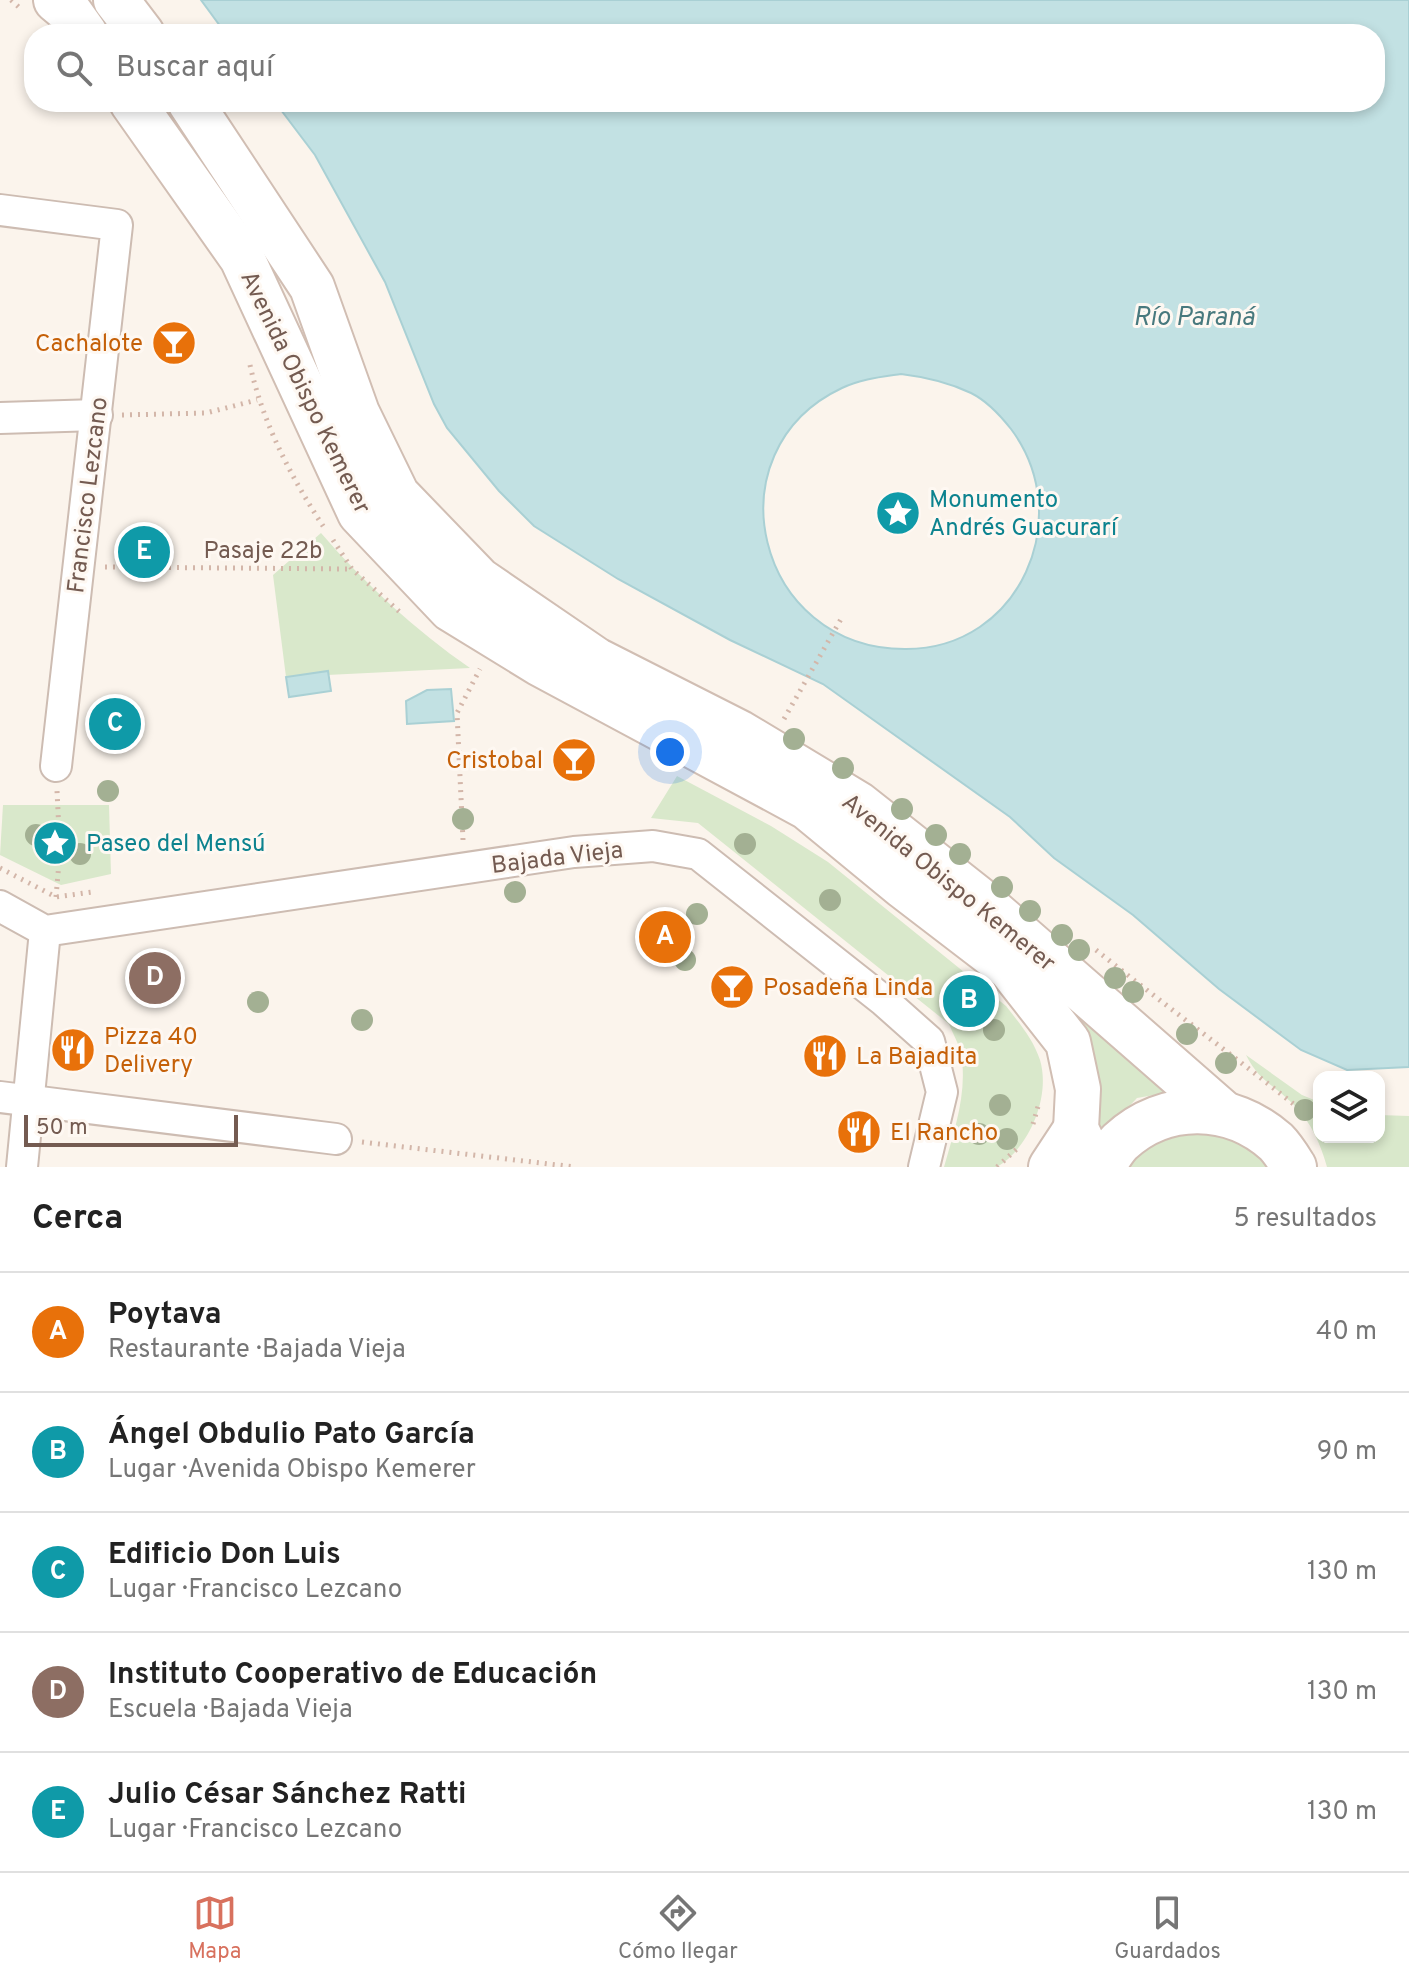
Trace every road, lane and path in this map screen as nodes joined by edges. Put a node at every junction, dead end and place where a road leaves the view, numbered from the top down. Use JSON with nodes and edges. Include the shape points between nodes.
{"nodes":[{"id":1,"x":56,"y":0,"type":"edge"},
{"id":2,"x":116,"y":0,"type":"edge"},
{"id":3,"x":78,"y":24,"type":"edge"},
{"id":4,"x":134,"y":24,"type":"edge"},
{"id":5,"x":139,"y":112,"type":"edge"},
{"id":6,"x":197,"y":112,"type":"edge"},
{"id":7,"x":0,"y":210,"type":"edge"},
{"id":8,"x":257,"y":400,"type":"dead end"},
{"id":9,"x":97,"y":415,"type":"junction"},
{"id":10,"x":0,"y":418,"type":"edge"},
{"id":11,"x":77,"y":567,"type":"junction"},
{"id":12,"x":352,"y":569,"type":"dead end"},
{"id":13,"x":841,"y":619,"type":"dead end"},
{"id":14,"x":480,"y":669,"type":"dead end"},
{"id":15,"x":805,"y":681,"type":"dead end"},
{"id":16,"x":782,"y":722,"type":"dead end"},
{"id":17,"x":793,"y":729,"type":"dead end"},
{"id":18,"x":56,"y":766,"type":"joint"},
{"id":19,"x":463,"y":840,"type":"dead end"},
{"id":20,"x":56,"y":897,"type":"dead end"},
{"id":21,"x":0,"y":906,"type":"edge"},
{"id":22,"x":45,"y":931,"type":"junction"},
{"id":23,"x":1087,"y":943,"type":"dead end"},
{"id":24,"x":1255,"y":1073,"type":"dead end"},
{"id":25,"x":1041,"y":1090,"type":"dead end"},
{"id":26,"x":14,"y":1099,"type":"edge"},
{"id":27,"x":1222,"y":1112,"type":"junction"},
{"id":28,"x":1030,"y":1129,"type":"dead end"},
{"id":29,"x":336,"y":1139,"type":"joint"},
{"id":30,"x":1085,"y":1148,"type":"edge"},
{"id":31,"x":1038,"y":1152,"type":"edge"},
{"id":32,"x":22,"y":1167,"type":"edge"},
{"id":33,"x":575,"y":1167,"type":"edge"},
{"id":34,"x":924,"y":1167,"type":"edge"},
{"id":35,"x":997,"y":1167,"type":"edge"},
{"id":36,"x":1102,"y":1167,"type":"edge"},
{"id":37,"x":1294,"y":1167,"type":"edge"}],
"edges":[{"from":1,"to":3,"type":"main road"},
{"from":2,"to":4,"type":"main road"},
{"from":5,"to":30,"type":"main road","name":"Avenida Obispo Kemerer","via":[[242,258],[360,513],[451,609],[539,663],[807,807],[1010,968],[1068,1042]]},
{"from":6,"to":27,"type":"main road","name":"Avenida Obispo Kemerer","via":[[312,287],[357,413],[397,495],[479,580],[596,660],[740,733],[858,804],[977,898]]},
{"from":7,"to":9,"type":"street","name":"Francisco Lezcano","via":[[117,225]]},
{"from":8,"to":9,"type":"path","via":[[206,413]]},
{"from":9,"to":10,"type":"street"},
{"from":9,"to":11,"type":"street","name":"Francisco Lezcano"},
{"from":11,"to":12,"type":"path","name":"Pasaje 22b"},
{"from":11,"to":18,"type":"street","name":"Francisco Lezcano"},
{"from":13,"to":15,"type":"path"},
{"from":14,"to":19,"type":"path","via":[[457,713]]},
{"from":16,"to":17,"type":"path"},
{"from":18,"to":20,"type":"path"},
{"from":21,"to":22,"type":"street"},
{"from":22,"to":26,"type":"street"},
{"from":22,"to":34,"type":"street","name":"Bajada Vieja","via":[[574,852],[653,846],[698,854],[929,1041],[942,1092]]},
{"from":23,"to":24,"type":"path"},
{"from":25,"to":28,"type":"path"},
{"from":26,"to":29,"type":"street"},
{"from":26,"to":32,"type":"street"},
{"from":27,"to":36,"type":"main road","name":"Avenida Obispo Kemerer","via":[[1185,1111],[1149,1121],[1119,1143]]},
{"from":27,"to":37,"type":"main road","name":"Avenida Obispo Kemerer","via":[[1253,1124],[1279,1144]]},
{"from":29,"to":33,"type":"path"},
{"from":30,"to":31,"type":"main road"},
{"from":31,"to":35,"type":"path","via":[[1018,1148]]}]}
